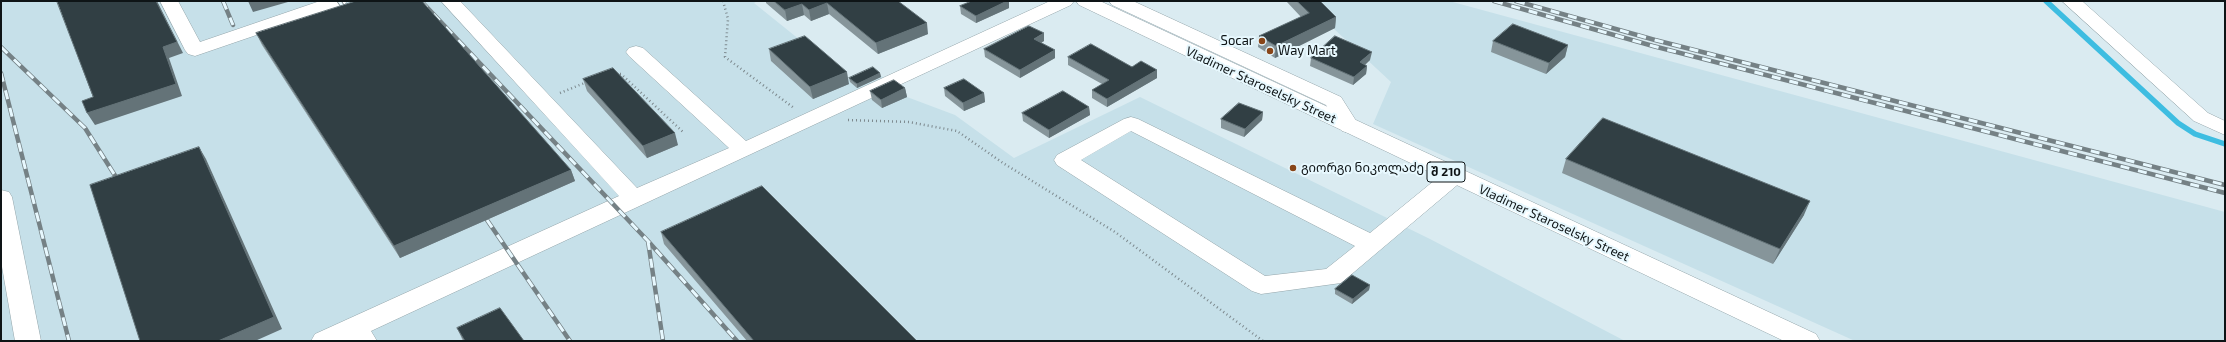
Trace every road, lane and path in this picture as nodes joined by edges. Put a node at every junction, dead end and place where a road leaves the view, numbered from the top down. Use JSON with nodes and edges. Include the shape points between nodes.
{"nodes":[{"id":1,"x":169,"y":1,"type":"edge"},
{"id":2,"x":338,"y":1,"type":"edge"},
{"id":3,"x":450,"y":1,"type":"edge"},
{"id":4,"x":722,"y":1,"type":"edge"},
{"id":5,"x":1065,"y":1,"type":"edge"},
{"id":6,"x":1085,"y":1,"type":"edge"},
{"id":7,"x":1118,"y":1,"type":"edge"},
{"id":8,"x":2071,"y":1,"type":"edge"},
{"id":9,"x":636,"y":52,"type":"dead end"},
{"id":10,"x":1231,"y":62,"type":"junction"},
{"id":11,"x":613,"y":74,"type":"edge"},
{"id":12,"x":592,"y":80,"type":"edge"},
{"id":13,"x":543,"y":100,"type":"junction"},
{"id":14,"x":810,"y":120,"type":"junction"},
{"id":15,"x":1349,"y":127,"type":"junction"},
{"id":16,"x":2225,"y":129,"type":"edge"},
{"id":17,"x":683,"y":132,"type":"dead end"},
{"id":18,"x":744,"y":150,"type":"junction"},
{"id":19,"x":1454,"y":176,"type":"junction"},
{"id":20,"x":1,"y":197,"type":"edge"},
{"id":21,"x":634,"y":198,"type":"junction"},
{"id":22,"x":1371,"y":244,"type":"junction"},
{"id":23,"x":360,"y":334,"type":"edge"},
{"id":24,"x":28,"y":341,"type":"edge"},
{"id":25,"x":324,"y":341,"type":"edge"},
{"id":26,"x":1263,"y":341,"type":"edge"},
{"id":27,"x":1807,"y":341,"type":"edge"}],
"edges":[{"from":1,"to":2,"type":"main road","via":[[195,50]]},
{"from":3,"to":13,"type":"main road"},
{"from":4,"to":14,"type":"path","via":[[728,19],[725,57]]},
{"from":5,"to":14,"type":"main road"},
{"from":6,"to":10,"type":"main road","name":"Vladimer Staroselsky Street","number":"შ 210"},
{"from":7,"to":10,"type":"main road"},
{"from":8,"to":16,"type":"main road","via":[[2202,117]]},
{"from":9,"to":18,"type":"main road"},
{"from":10,"to":15,"type":"main road","name":"Vladimer Staroselsky Street","number":"შ 210"},
{"from":10,"to":15,"type":"main road","via":[[1267,70],[1334,101]]},
{"from":11,"to":17,"type":"path","via":[[621,74]]},
{"from":12,"to":13,"type":"path"},
{"from":13,"to":21,"type":"main road"},
{"from":14,"to":18,"type":"main road"},
{"from":14,"to":26,"type":"path","via":[[909,122],[957,131],[1003,164],[1115,232]]},
{"from":15,"to":19,"type":"main road","name":"Vladimer Staroselsky Street","number":"შ 210"},
{"from":18,"to":21,"type":"main road"},
{"from":19,"to":22,"type":"main road"},
{"from":19,"to":27,"type":"main road","name":"Vladimer Staroselsky Street","number":"შ 210"},
{"from":20,"to":24,"type":"main road"},
{"from":21,"to":23,"type":"main road"},
{"from":22,"to":22,"type":"main road","via":[[1131,123],[1065,160],[1261,285],[1332,277]]},
{"from":23,"to":25,"type":"main road"}]}
